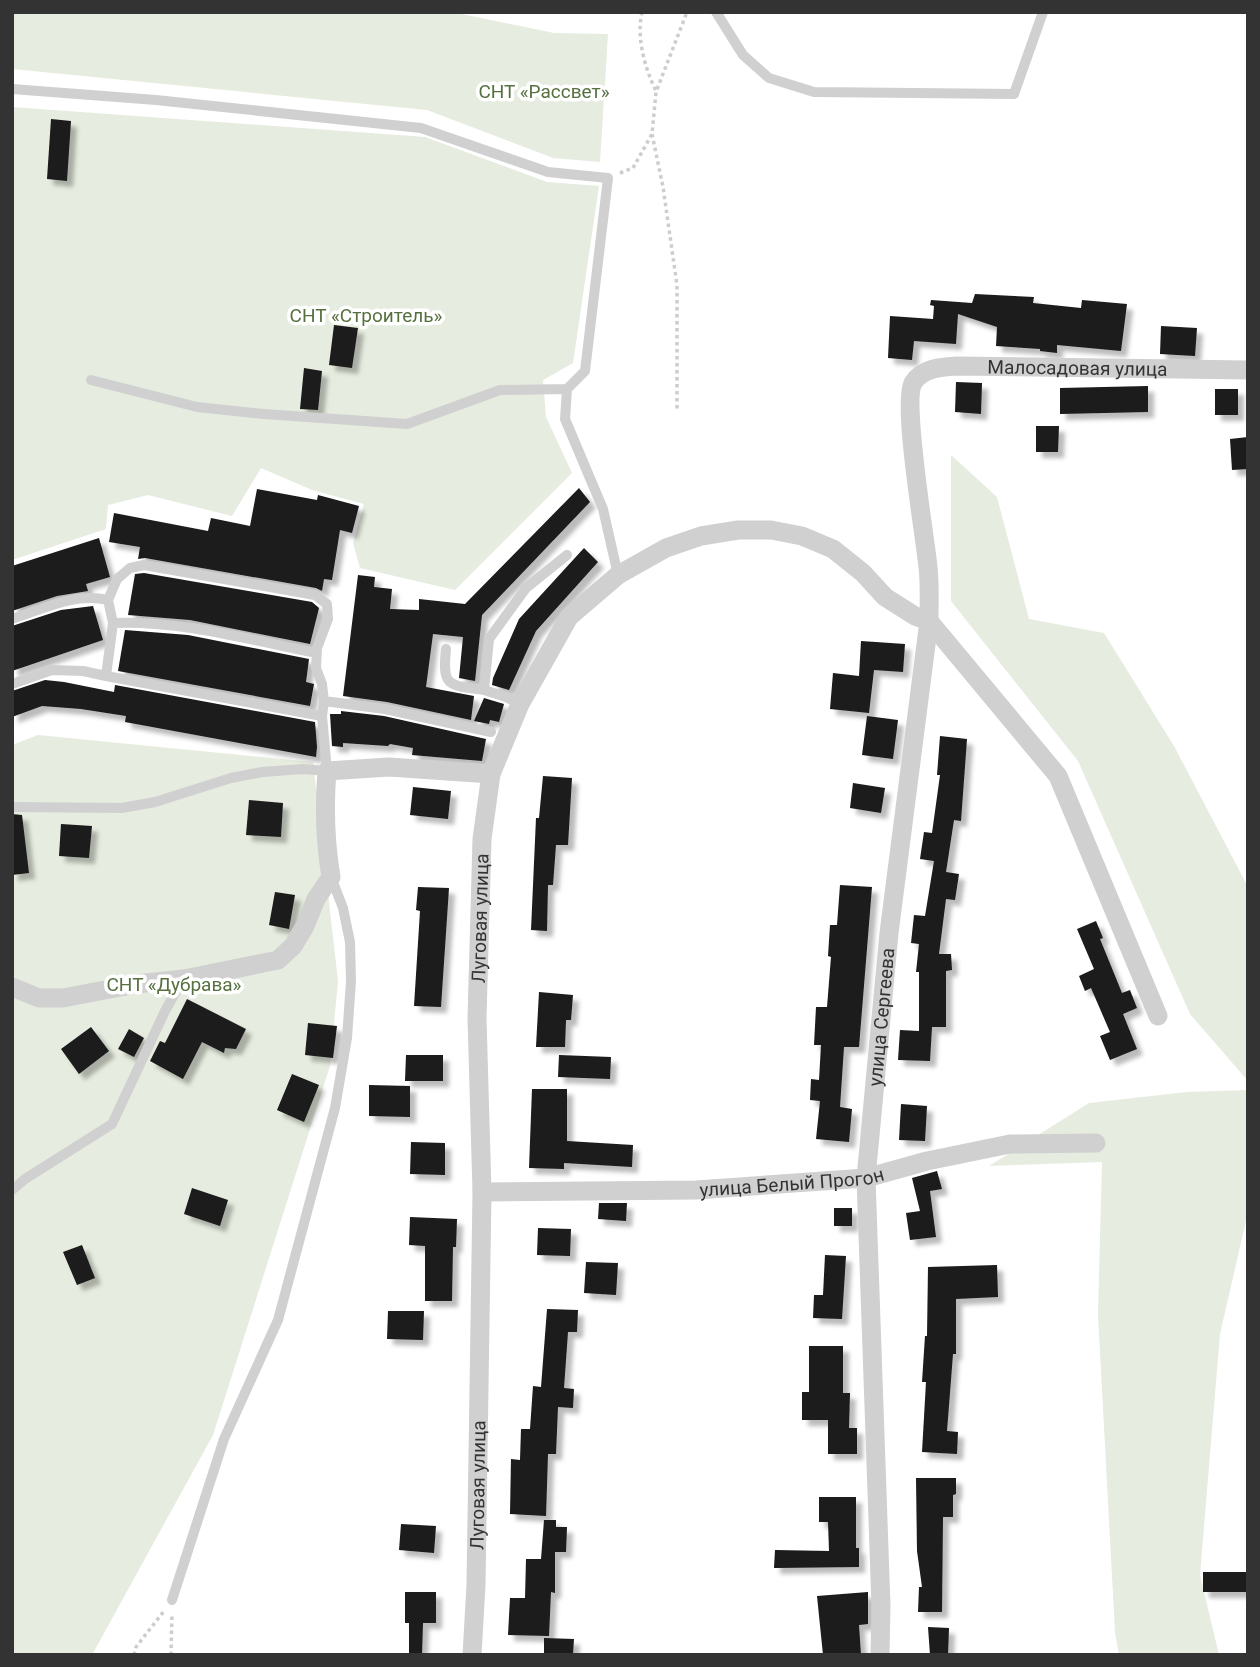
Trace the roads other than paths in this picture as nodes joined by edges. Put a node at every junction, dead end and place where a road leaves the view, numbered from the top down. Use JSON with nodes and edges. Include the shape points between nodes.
{"nodes":[{"id":1,"x":716,"y":12,"type":"edge"},
{"id":2,"x":1043,"y":12,"type":"edge"},
{"id":3,"x":12,"y":89,"type":"edge"},
{"id":4,"x":1248,"y":370,"type":"edge"},
{"id":5,"x":91,"y":380,"type":"dead end"},
{"id":6,"x":913,"y":384,"type":"joint"},
{"id":7,"x":568,"y":389,"type":"junction"},
{"id":8,"x":566,"y":555,"type":"dead end"},
{"id":9,"x":618,"y":575,"type":"junction"},
{"id":10,"x":108,"y":600,"type":"junction"},
{"id":11,"x":12,"y":619,"type":"edge"},
{"id":12,"x":929,"y":621,"type":"junction"},
{"id":13,"x":113,"y":623,"type":"junction"},
{"id":14,"x":446,"y":649,"type":"dead end"},
{"id":15,"x":316,"y":653,"type":"junction"},
{"id":16,"x":106,"y":676,"type":"junction"},
{"id":17,"x":12,"y":684,"type":"edge"},
{"id":18,"x":484,"y":690,"type":"junction"},
{"id":19,"x":324,"y":701,"type":"junction"},
{"id":20,"x":520,"y":704,"type":"junction"},
{"id":21,"x":322,"y":716,"type":"junction"},
{"id":22,"x":491,"y":732,"type":"dead end"},
{"id":23,"x":327,"y":771,"type":"junction"},
{"id":24,"x":491,"y":774,"type":"junction"},
{"id":25,"x":12,"y":807,"type":"edge"},
{"id":26,"x":331,"y":877,"type":"junction"},
{"id":27,"x":184,"y":979,"type":"junction"},
{"id":28,"x":12,"y":987,"type":"edge"},
{"id":29,"x":1158,"y":1016,"type":"dead end"},
{"id":30,"x":1096,"y":1143,"type":"dead end"},
{"id":31,"x":866,"y":1178,"type":"junction"},
{"id":32,"x":12,"y":1190,"type":"edge"},
{"id":33,"x":482,"y":1192,"type":"junction"},
{"id":34,"x":172,"y":1600,"type":"road end"},
{"id":35,"x":472,"y":1655,"type":"edge"},
{"id":36,"x":880,"y":1655,"type":"edge"}],
"edges":[{"from":1,"to":2,"type":"lane","via":[[743,55],[769,78],[814,92],[1014,94]]},
{"from":3,"to":7,"type":"lane","via":[[421,128],[548,172],[608,178],[585,371]]},
{"from":4,"to":6,"type":"street","name":"Малосадовая улица","via":[[957,366],[935,368]]},
{"from":5,"to":7,"type":"lane","via":[[197,407],[407,424],[499,390]]},
{"from":6,"to":12,"type":"street","name":"улица Сергеева","via":[[912,436],[928,570]]},
{"from":7,"to":9,"type":"lane","via":[[565,419],[603,509]]},
{"from":8,"to":18,"type":"lane","via":[[526,588],[489,639]]},
{"from":9,"to":12,"type":"street","name":"Луговая улица","via":[[666,548],[701,536],[771,530],[833,549],[885,597]]},
{"from":9,"to":20,"type":"street","name":"Луговая улица","via":[[569,617]]},
{"from":10,"to":11,"type":"lane","via":[[92,596],[69,600]]},
{"from":10,"to":13,"type":"lane"},
{"from":10,"to":15,"type":"lane","via":[[117,579],[130,568],[144,565],[315,595],[327,604],[328,619]]},
{"from":12,"to":29,"type":"street","via":[[1058,776]]},
{"from":12,"to":31,"type":"street","name":"улица Сергеева","via":[[889,933]]},
{"from":13,"to":15,"type":"lane","via":[[200,631]]},
{"from":13,"to":16,"type":"lane"},
{"from":14,"to":18,"type":"lane","via":[[446,679],[456,686]]},
{"from":15,"to":19,"type":"lane"},
{"from":16,"to":17,"type":"lane","via":[[52,670]]},
{"from":16,"to":21,"type":"lane"},
{"from":18,"to":20,"type":"lane"},
{"from":19,"to":21,"type":"lane"},
{"from":19,"to":22,"type":"lane"},
{"from":20,"to":24,"type":"street","name":"Луговая улица"},
{"from":21,"to":23,"type":"lane"},
{"from":23,"to":24,"type":"street","via":[[389,767]]},
{"from":23,"to":25,"type":"lane","via":[[303,769],[231,778],[122,808]]},
{"from":23,"to":26,"type":"street","via":[[324,805]]},
{"from":24,"to":33,"type":"street","name":"Луговая улица","via":[[482,839],[477,1018]]},
{"from":26,"to":27,"type":"street","via":[[293,946],[278,960]]},
{"from":26,"to":34,"type":"lane","via":[[344,908],[351,981],[335,1108],[278,1320],[225,1439]]},
{"from":27,"to":28,"type":"street","via":[[63,998],[39,998]]},
{"from":27,"to":32,"type":"lane","via":[[112,1124]]},
{"from":30,"to":31,"type":"street","name":"улица Белый Прогон","via":[[1010,1144]]},
{"from":31,"to":33,"type":"street","name":"улица Белый Прогон","via":[[696,1190]]},
{"from":31,"to":36,"type":"street","name":"улица Сергеева"},
{"from":33,"to":35,"type":"street","name":"Луговая улица"}]}
